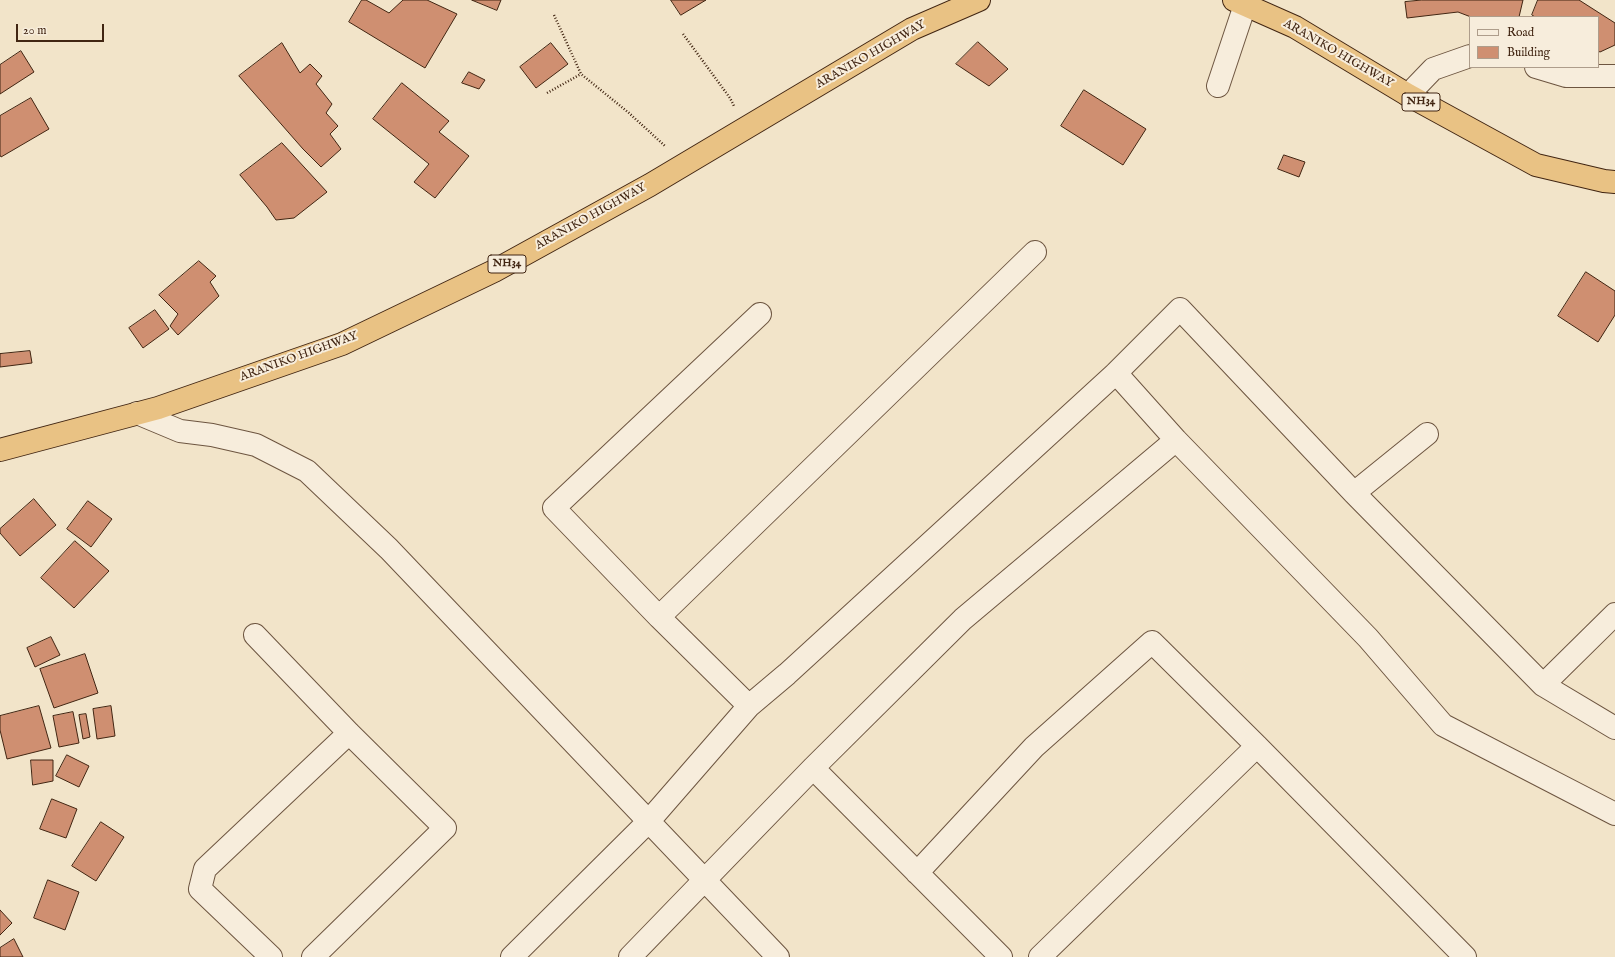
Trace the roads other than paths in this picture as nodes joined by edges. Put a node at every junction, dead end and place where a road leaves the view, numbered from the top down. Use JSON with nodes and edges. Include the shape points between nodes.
{"nodes":[{"id":1,"x":979,"y":0,"type":"edge"},
{"id":2,"x":1240,"y":2,"type":"edge"},
{"id":3,"x":1469,"y":56,"type":"edge"},
{"id":4,"x":1539,"y":68,"type":"edge"},
{"id":5,"x":1615,"y":76,"type":"edge"},
{"id":6,"x":1218,"y":86,"type":"dead end"},
{"id":7,"x":1408,"y":95,"type":"junction"},
{"id":8,"x":1615,"y":182,"type":"edge"},
{"id":9,"x":1035,"y":252,"type":"dead end"},
{"id":10,"x":760,"y":314,"type":"dead end"},
{"id":11,"x":1116,"y":373,"type":"junction"},
{"id":12,"x":137,"y":413,"type":"junction"},
{"id":13,"x":1427,"y":434,"type":"dead end"},
{"id":14,"x":1176,"y":440,"type":"junction"},
{"id":15,"x":0,"y":450,"type":"edge"},
{"id":16,"x":1354,"y":493,"type":"junction"},
{"id":17,"x":1615,"y":614,"type":"edge"},
{"id":18,"x":659,"y":616,"type":"junction"},
{"id":19,"x":254,"y":635,"type":"dead end"},
{"id":20,"x":1543,"y":685,"type":"junction"},
{"id":21,"x":749,"y":706,"type":"junction"},
{"id":22,"x":1615,"y":728,"type":"edge"},
{"id":23,"x":349,"y":733,"type":"junction"},
{"id":24,"x":1257,"y":746,"type":"junction"},
{"id":25,"x":813,"y":768,"type":"junction"},
{"id":26,"x":1615,"y":814,"type":"edge"},
{"id":27,"x":648,"y":822,"type":"junction"},
{"id":28,"x":917,"y":873,"type":"junction"},
{"id":29,"x":705,"y":880,"type":"junction"},
{"id":30,"x":271,"y":957,"type":"edge"},
{"id":31,"x":313,"y":957,"type":"edge"},
{"id":32,"x":512,"y":957,"type":"edge"},
{"id":33,"x":630,"y":957,"type":"edge"},
{"id":34,"x":778,"y":957,"type":"edge"},
{"id":35,"x":1001,"y":957,"type":"edge"},
{"id":36,"x":1040,"y":957,"type":"edge"},
{"id":37,"x":1465,"y":957,"type":"edge"}],
"edges":[{"from":1,"to":12,"type":"highway","name":"ARANIKO HIGHWAY","number":"NH34","via":[[912,29],[745,130],[494,271],[342,344]]},
{"from":2,"to":6,"type":"street"},
{"from":2,"to":7,"type":"highway","name":"ARANIKO HIGHWAY","number":"NH34","via":[[1295,27]]},
{"from":3,"to":7,"type":"street","via":[[1433,69]]},
{"from":4,"to":5,"type":"street","via":[[1566,76]]},
{"from":7,"to":8,"type":"highway","name":"ARANIKO HIGHWAY","number":"NH34","via":[[1536,165]]},
{"from":9,"to":18,"type":"street"},
{"from":10,"to":18,"type":"street","via":[[554,508]]},
{"from":11,"to":14,"type":"street"},
{"from":11,"to":16,"type":"street","via":[[1180,309]]},
{"from":11,"to":21,"type":"street"},
{"from":12,"to":15,"type":"highway","name":"ARANIKO HIGHWAY","number":"NH34"},
{"from":12,"to":27,"type":"street","via":[[180,430],[256,445],[307,471],[388,549]]},
{"from":13,"to":16,"type":"street"},
{"from":14,"to":25,"type":"street","via":[[963,619]]},
{"from":14,"to":26,"type":"street","via":[[1368,638],[1443,725]]},
{"from":16,"to":20,"type":"street"},
{"from":17,"to":20,"type":"street"},
{"from":18,"to":21,"type":"street"},
{"from":19,"to":23,"type":"street"},
{"from":20,"to":22,"type":"street"},
{"from":21,"to":27,"type":"street"},
{"from":23,"to":30,"type":"street","via":[[205,869],[200,889]]},
{"from":23,"to":31,"type":"street","via":[[445,828]]},
{"from":24,"to":28,"type":"street","via":[[1152,642],[1034,748]]},
{"from":24,"to":36,"type":"street"},
{"from":24,"to":37,"type":"street"},
{"from":25,"to":28,"type":"street"},
{"from":25,"to":29,"type":"street"},
{"from":27,"to":29,"type":"street"},
{"from":27,"to":32,"type":"street"},
{"from":28,"to":35,"type":"street"},
{"from":29,"to":33,"type":"street"},
{"from":29,"to":34,"type":"street"}]}
